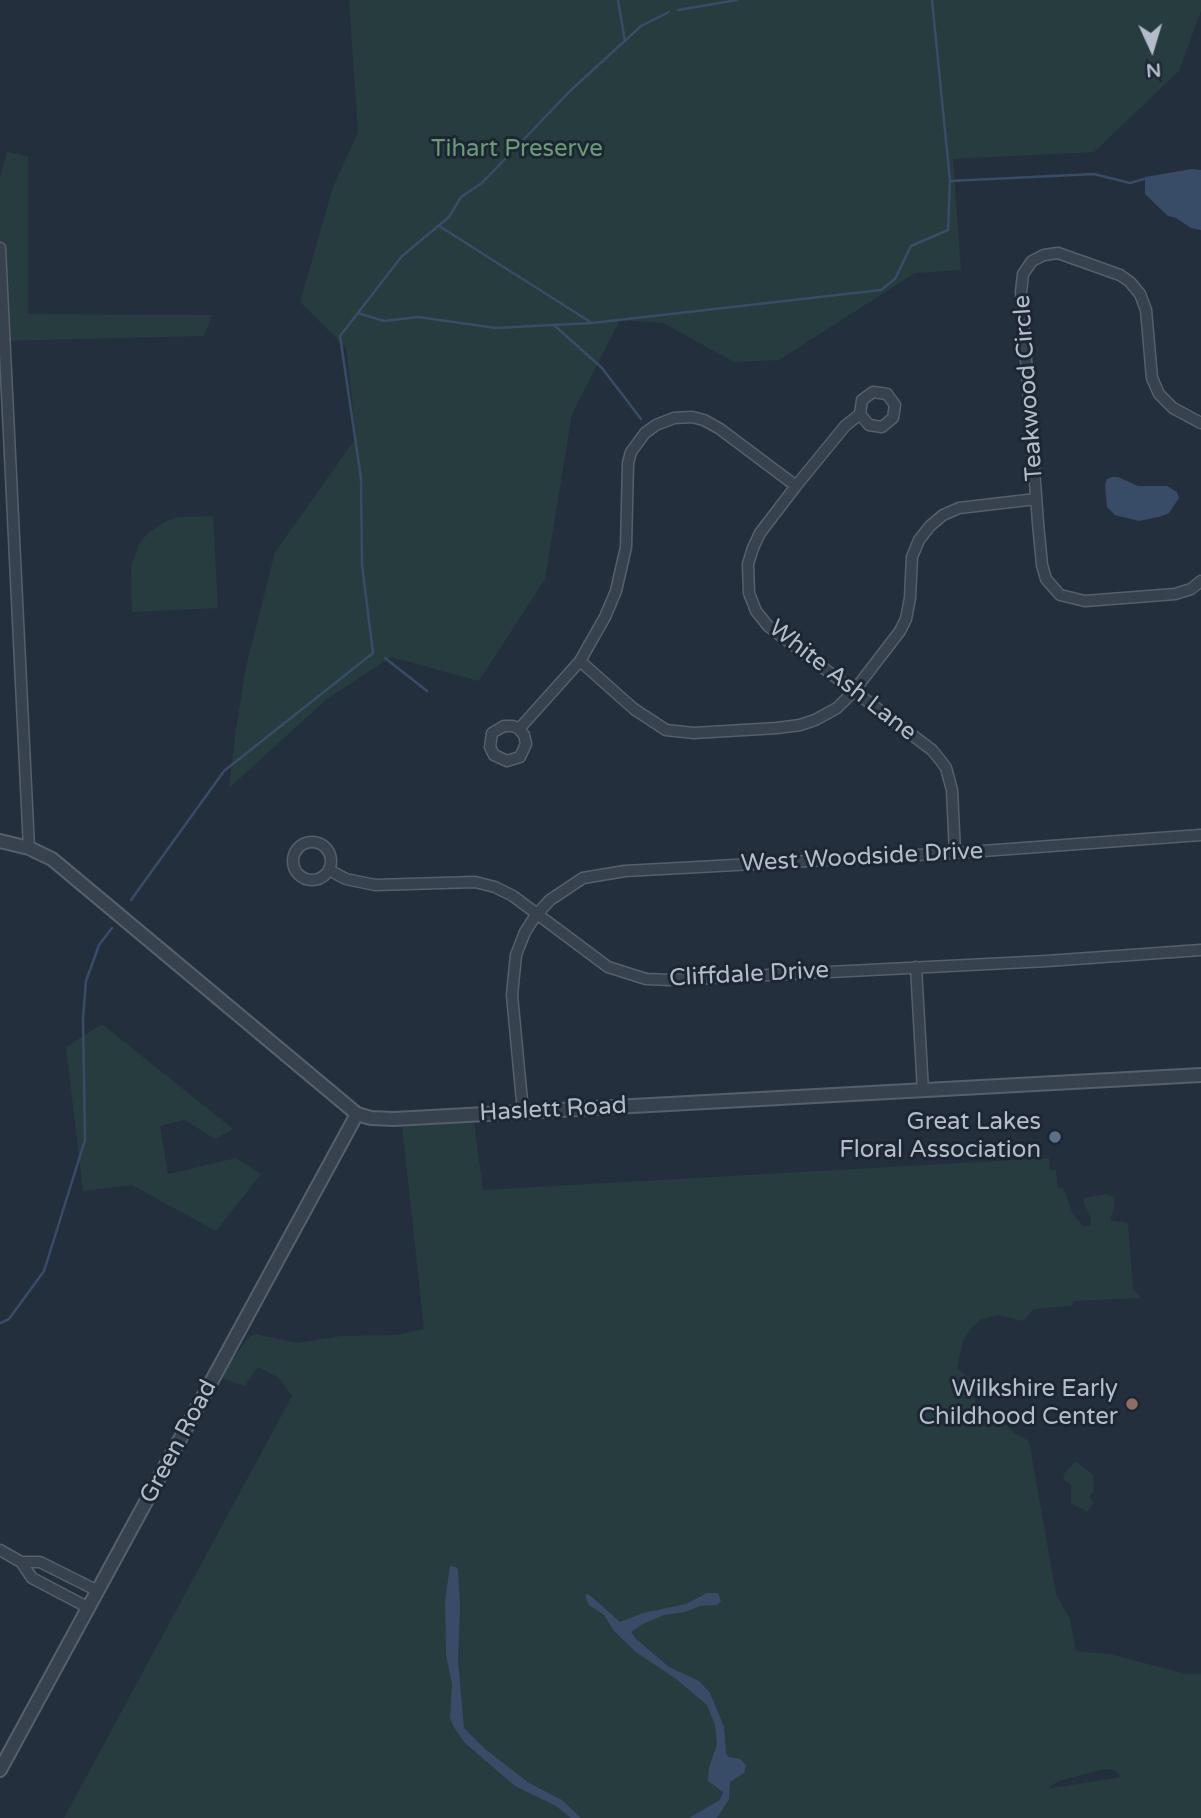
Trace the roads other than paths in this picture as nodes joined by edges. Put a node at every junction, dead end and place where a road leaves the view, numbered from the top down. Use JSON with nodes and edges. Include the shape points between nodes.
{"nodes":[{"id":1,"x":0,"y":248,"type":"edge"},
{"id":2,"x":860,"y":414,"type":"dead end"},
{"id":3,"x":1201,"y":423,"type":"edge"},
{"id":4,"x":796,"y":486,"type":"junction"},
{"id":5,"x":1036,"y":499,"type":"junction"},
{"id":6,"x":1200,"y":585,"type":"edge"},
{"id":7,"x":580,"y":661,"type":"junction"},
{"id":8,"x":854,"y":691,"type":"junction"},
{"id":9,"x":519,"y":729,"type":"dead end"},
{"id":10,"x":1201,"y":835,"type":"edge"},
{"id":11,"x":0,"y":841,"type":"edge"},
{"id":12,"x":29,"y":848,"type":"junction"},
{"id":13,"x":955,"y":853,"type":"junction"},
{"id":14,"x":329,"y":870,"type":"dead end"},
{"id":15,"x":536,"y":915,"type":"junction"},
{"id":16,"x":1201,"y":950,"type":"edge"},
{"id":17,"x":916,"y":967,"type":"junction"},
{"id":18,"x":1201,"y":1075,"type":"edge"},
{"id":19,"x":923,"y":1091,"type":"junction"},
{"id":20,"x":523,"y":1112,"type":"junction"},
{"id":21,"x":357,"y":1114,"type":"junction"},
{"id":22,"x":0,"y":1550,"type":"edge"},
{"id":23,"x":21,"y":1562,"type":"junction"},
{"id":24,"x":98,"y":1591,"type":"junction"},
{"id":25,"x":89,"y":1608,"type":"junction"},
{"id":26,"x":0,"y":1770,"type":"edge"}],
"edges":[{"from":1,"to":12,"type":"street"},
{"from":2,"to":4,"type":"street","name":"White Ash Lane","via":[[837,434]]},
{"from":3,"to":5,"type":"street","name":"Teakwood Circle","via":[[1173,408],[1159,394],[1152,378],[1146,310],[1133,285],[1120,275],[1058,253],[1037,257],[1023,274],[1021,292]]},
{"from":4,"to":7,"type":"street","via":[[704,420],[674,418],[645,433],[628,463],[628,534],[620,579],[606,617]]},
{"from":4,"to":8,"type":"street","name":"White Ash Lane","via":[[752,548],[749,593],[768,626]]},
{"from":5,"to":6,"type":"street","name":"Teakwood Circle","via":[[1044,573],[1060,595],[1095,600],[1175,594]]},
{"from":5,"to":8,"type":"street","via":[[960,508],[930,526],[912,557],[906,619]]},
{"from":7,"to":8,"type":"street","via":[[653,723],[679,732],[800,725],[832,712]]},
{"from":7,"to":9,"type":"street"},
{"from":8,"to":13,"type":"street","name":"White Ash Lane","via":[[932,750],[945,766],[952,790]]},
{"from":10,"to":13,"type":"street","name":"West Woodside Drive"},
{"from":11,"to":12,"type":"street"},
{"from":12,"to":21,"type":"street","via":[[80,880]]},
{"from":13,"to":15,"type":"street","name":"West Woodside Drive","via":[[613,872],[574,883]]},
{"from":14,"to":15,"type":"street","name":"Cliffdale Drive","via":[[375,885],[475,882],[495,887]]},
{"from":15,"to":17,"type":"street","name":"Cliffdale Drive","via":[[608,967],[646,979]]},
{"from":15,"to":20,"type":"street","name":"West Woodside Drive","via":[[518,948],[512,980]]},
{"from":16,"to":17,"type":"street","name":"Cliffdale Drive"},
{"from":17,"to":19,"type":"street"},
{"from":18,"to":19,"type":"street","name":"Haslett Road"},
{"from":19,"to":20,"type":"street","name":"Haslett Road"},
{"from":20,"to":21,"type":"street","name":"Haslett Road","via":[[394,1119]]},
{"from":21,"to":24,"type":"street","name":"Green Road"},
{"from":22,"to":23,"type":"street"},
{"from":23,"to":24,"type":"street","via":[[40,1562]]},
{"from":23,"to":25,"type":"street","via":[[32,1578]]},
{"from":24,"to":25,"type":"street","name":"Green Road"},
{"from":25,"to":26,"type":"street","name":"Green Road"}]}
